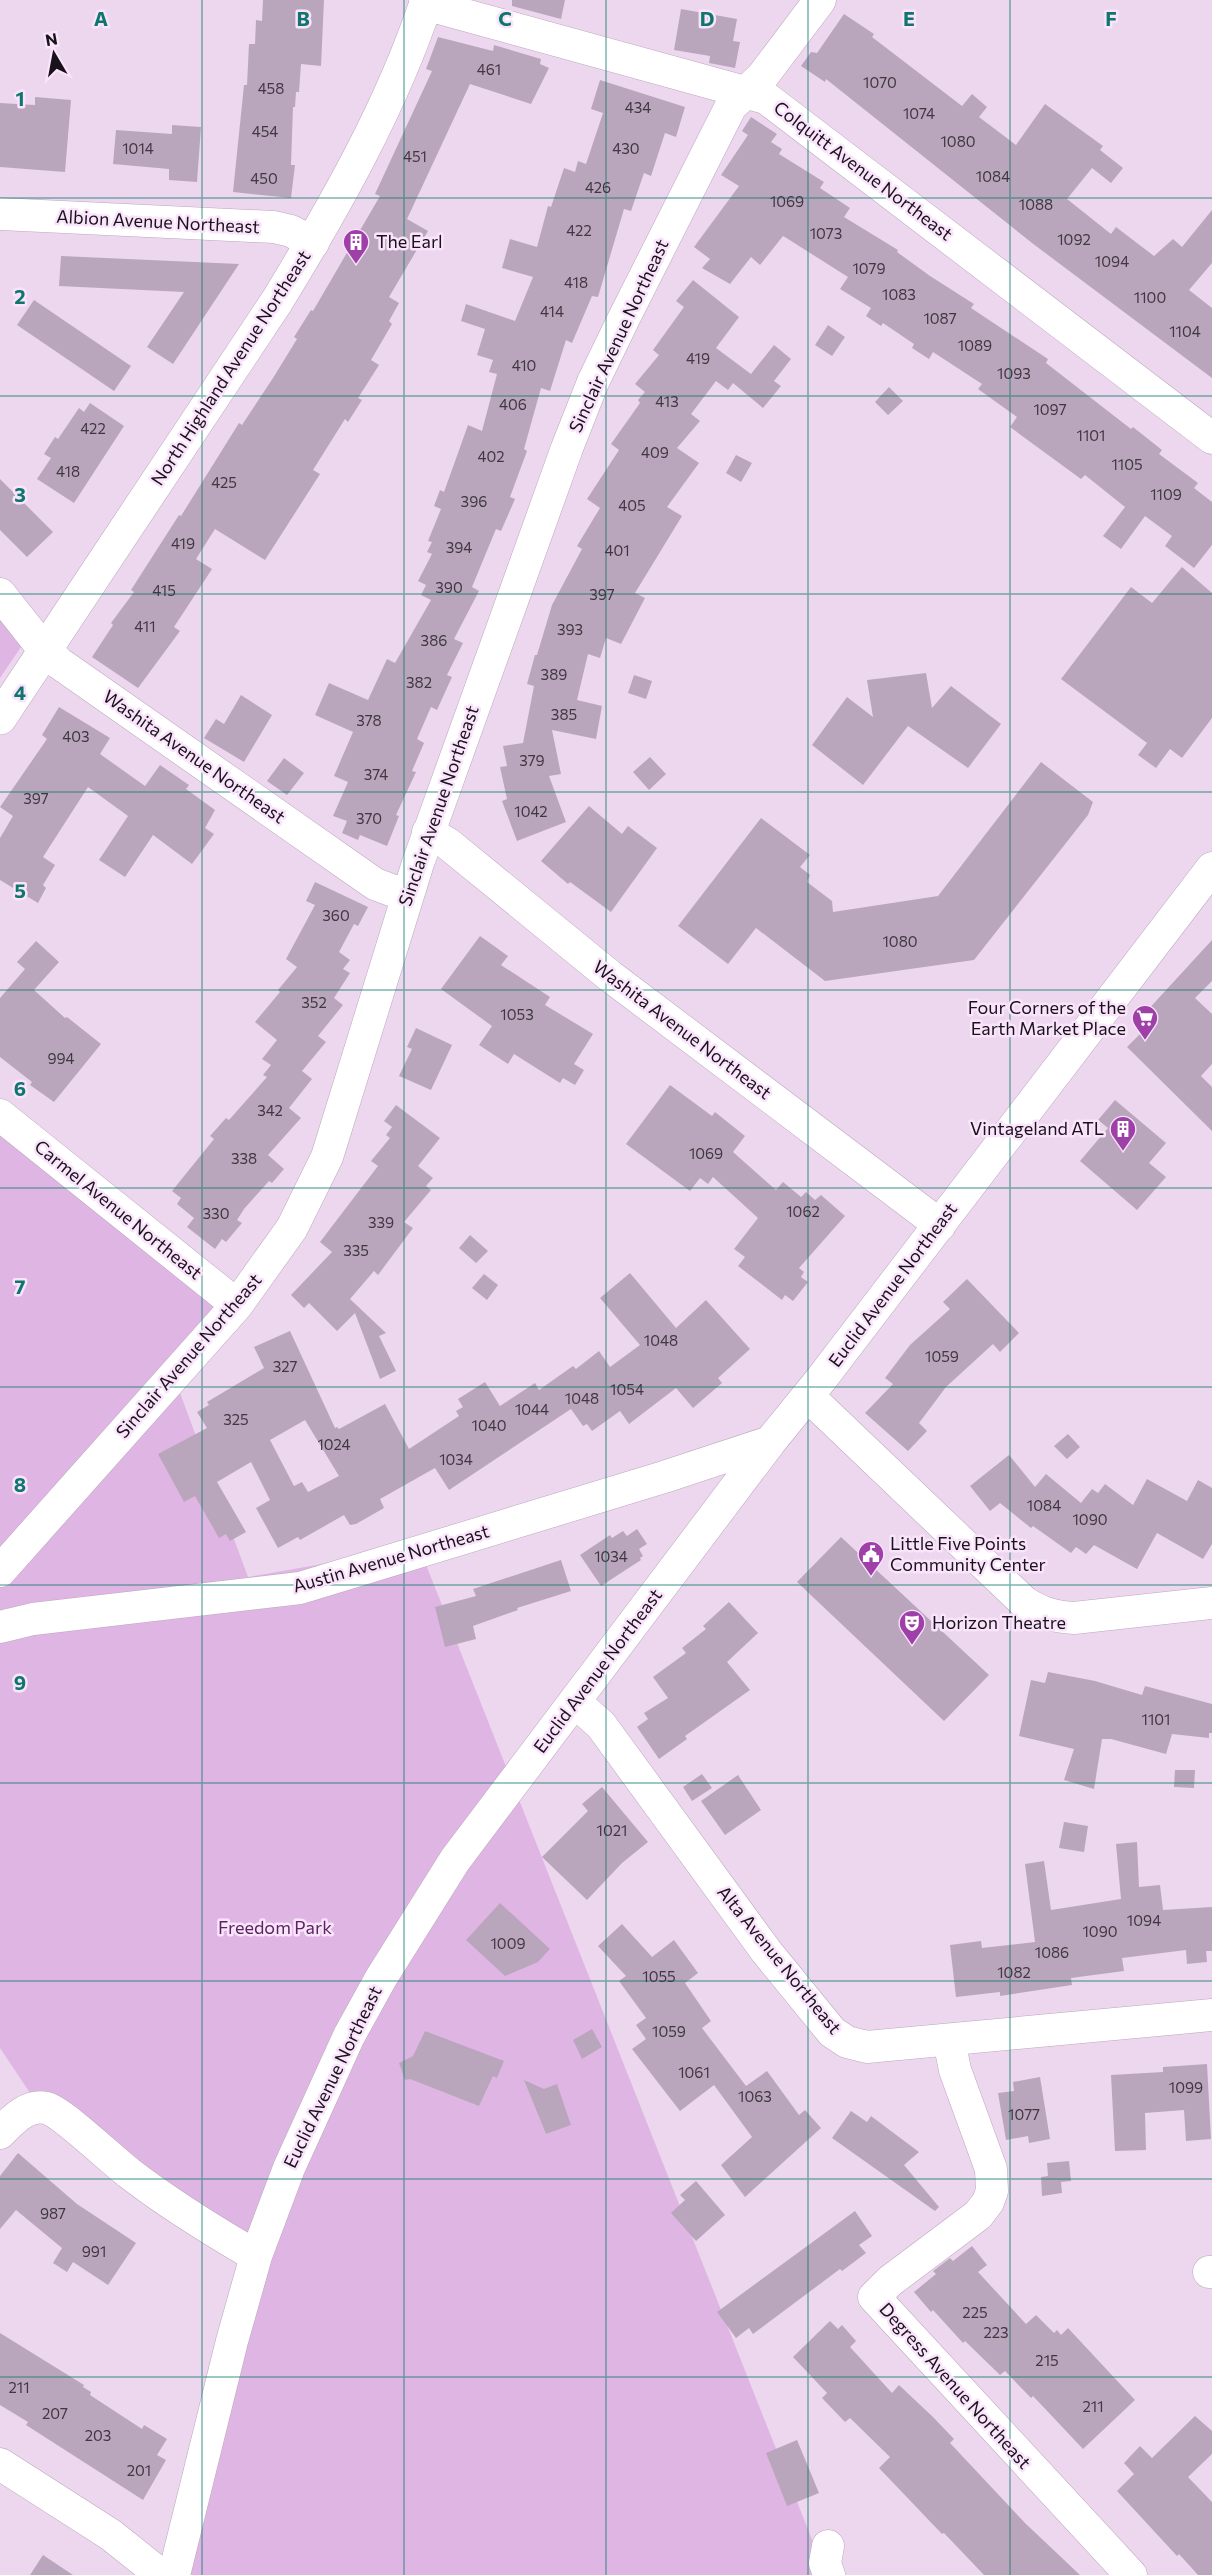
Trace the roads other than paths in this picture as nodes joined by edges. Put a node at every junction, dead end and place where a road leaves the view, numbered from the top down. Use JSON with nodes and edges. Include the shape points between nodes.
{"nodes":[{"id":1,"x":820,"y":0,"type":"edge"},
{"id":2,"x":426,"y":2,"type":"edge"},
{"id":3,"x":747,"y":92,"type":"junction"},
{"id":4,"x":0,"y":214,"type":"edge"},
{"id":5,"x":313,"y":243,"type":"junction"},
{"id":6,"x":1212,"y":438,"type":"edge"},
{"id":7,"x":0,"y":594,"type":"edge"},
{"id":8,"x":45,"y":651,"type":"junction"},
{"id":9,"x":0,"y":718,"type":"edge"},
{"id":10,"x":428,"y":832,"type":"junction"},
{"id":11,"x":1212,"y":868,"type":"edge"},
{"id":12,"x":406,"y":896,"type":"junction"},
{"id":13,"x":0,"y":1115,"type":"edge"},
{"id":14,"x":940,"y":1225,"type":"junction"},
{"id":15,"x":237,"y":1305,"type":"junction"},
{"id":16,"x":808,"y":1396,"type":"junction"},
{"id":17,"x":770,"y":1442,"type":"junction"},
{"id":18,"x":0,"y":1571,"type":"edge"},
{"id":19,"x":1212,"y":1603,"type":"edge"},
{"id":20,"x":0,"y":1627,"type":"edge"},
{"id":21,"x":575,"y":1702,"type":"junction"},
{"id":22,"x":1212,"y":2015,"type":"edge"},
{"id":23,"x":950,"y":2040,"type":"junction"},
{"id":24,"x":0,"y":2133,"type":"edge"},
{"id":25,"x":256,"y":2256,"type":"junction"},
{"id":26,"x":0,"y":2464,"type":"edge"},
{"id":27,"x":162,"y":2575,"type":"edge"},
{"id":28,"x":174,"y":2575,"type":"edge"},
{"id":29,"x":1131,"y":2575,"type":"edge"}],
"edges":[{"from":1,"to":3,"type":"street","name":"Sinclair Avenue Northeast"},
{"from":2,"to":3,"type":"street","name":"Colquitt Avenue Northeast"},
{"from":2,"to":5,"type":"main road","name":"North Highland Avenue Northeast","via":[[366,143]]},
{"from":3,"to":6,"type":"street","name":"Colquitt Avenue Northeast","via":[[766,98]]},
{"from":3,"to":10,"type":"street","name":"Sinclair Avenue Northeast","via":[[731,106],[593,382]]},
{"from":4,"to":5,"type":"street","name":"Albion Avenue Northeast","via":[[274,227]]},
{"from":5,"to":8,"type":"main road","name":"North Highland Avenue Northeast"},
{"from":7,"to":8,"type":"street","name":"Washita Avenue Northeast"},
{"from":8,"to":9,"type":"main road","name":"North Highland Avenue Northeast"},
{"from":8,"to":12,"type":"street","name":"Washita Avenue Northeast","via":[[375,884]]},
{"from":10,"to":12,"type":"street","name":"Sinclair Avenue Northeast"},
{"from":10,"to":14,"type":"street","name":"Washita Avenue Northeast","via":[[447,843],[610,976]]},
{"from":11,"to":14,"type":"street","name":"Euclid Avenue Northeast"},
{"from":12,"to":15,"type":"street","name":"Sinclair Avenue Northeast","via":[[327,1157],[292,1228]]},
{"from":13,"to":15,"type":"street","name":"Carmel Avenue Northeast"},
{"from":14,"to":16,"type":"street","name":"Euclid Avenue Northeast"},
{"from":15,"to":18,"type":"street","name":"Sinclair Avenue Northeast"},
{"from":16,"to":17,"type":"street","name":"Euclid Avenue Northeast"},
{"from":16,"to":19,"type":"street","via":[[1039,1612],[1074,1618]]},
{"from":17,"to":20,"type":"street","name":"Austin Avenue Northeast","via":[[300,1588],[33,1619]]},
{"from":17,"to":21,"type":"street","name":"Euclid Avenue Northeast"},
{"from":21,"to":23,"type":"street","name":"Alta Avenue Northeast","via":[[601,1725],[766,1951],[832,2032],[867,2047]]},
{"from":21,"to":25,"type":"street","name":"Euclid Avenue Northeast","via":[[455,1860],[381,1978],[315,2106]]},
{"from":22,"to":23,"type":"street","name":"Alta Avenue Northeast"},
{"from":23,"to":29,"type":"street","name":"Degress Avenue Northeast","via":[[955,2070],[991,2169],[992,2191],[978,2215],[874,2297]]},
{"from":24,"to":25,"type":"street","via":[[18,2115],[34,2108],[54,2111],[130,2174]]},
{"from":25,"to":28,"type":"street","name":"Euclid Avenue Northeast"},
{"from":26,"to":27,"type":"street","via":[[111,2535]]}]}
